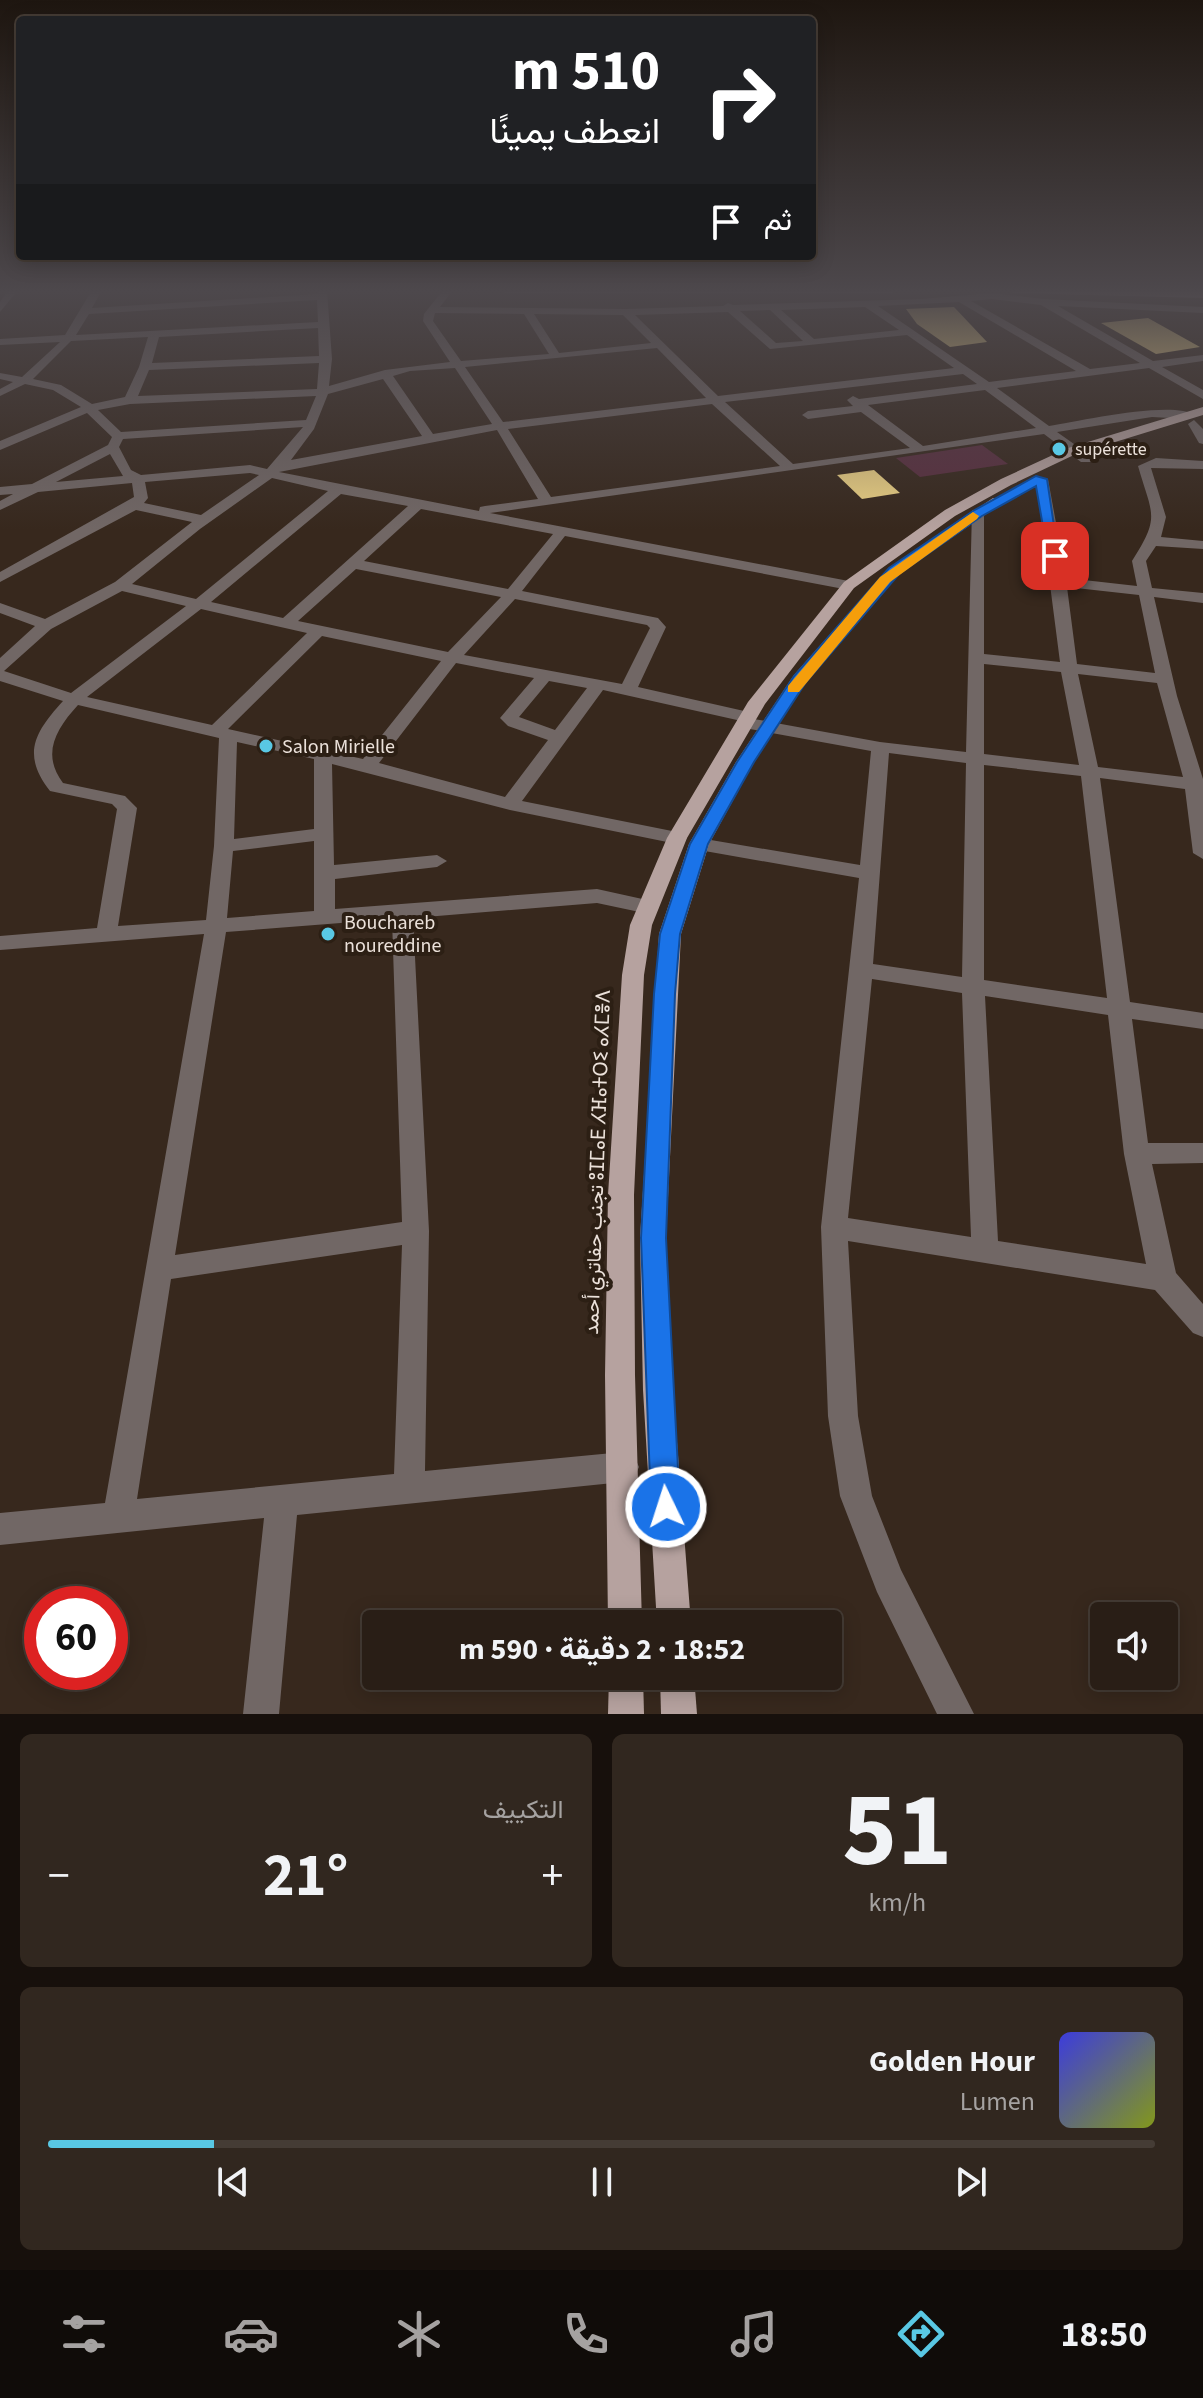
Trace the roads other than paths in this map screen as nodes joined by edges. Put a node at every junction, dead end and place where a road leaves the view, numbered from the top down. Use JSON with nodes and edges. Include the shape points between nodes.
{"nodes":[{"id":1,"x":39,"y":370,"type":"edge"},
{"id":2,"x":144,"y":370,"type":"edge"},
{"id":3,"x":324,"y":370,"type":"edge"},
{"id":4,"x":409,"y":370,"type":"edge"},
{"id":5,"x":461,"y":370,"type":"edge"},
{"id":6,"x":683,"y":370,"type":"edge"},
{"id":7,"x":965,"y":370,"type":"joint"},
{"id":8,"x":1083,"y":370,"type":"edge"},
{"id":9,"x":1104,"y":370,"type":"edge"},
{"id":10,"x":1157,"y":370,"type":"edge"},
{"id":11,"x":1086,"y":372,"type":"junction"},
{"id":12,"x":385,"y":373,"type":"junction"},
{"id":13,"x":0,"y":376,"type":"edge"},
{"id":14,"x":28,"y":381,"type":"junction"},
{"id":15,"x":834,"y":385,"type":"junction"},
{"id":16,"x":986,"y":386,"type":"junction"},
{"id":17,"x":321,"y":392,"type":"junction"},
{"id":18,"x":0,"y":393,"type":"edge"},
{"id":19,"x":1203,"y":395,"type":"edge"},
{"id":20,"x":130,"y":400,"type":"junction"},
{"id":21,"x":717,"y":402,"type":"junction"},
{"id":22,"x":860,"y":406,"type":"junction"},
{"id":23,"x":88,"y":408,"type":"junction"},
{"id":24,"x":808,"y":415,"type":"dead end"},
{"id":25,"x":1198,"y":422,"type":"edge"},
{"id":26,"x":311,"y":423,"type":"junction"},
{"id":27,"x":500,"y":426,"type":"junction"},
{"id":28,"x":1047,"y":432,"type":"junction"},
{"id":29,"x":429,"y":437,"type":"junction"},
{"id":30,"x":115,"y":441,"type":"junction"},
{"id":31,"x":0,"y":446,"type":"edge"},
{"id":32,"x":921,"y":450,"type":"junction"},
{"id":33,"x":1079,"y":455,"type":"junction"},
{"id":34,"x":1203,"y":465,"type":"edge"},
{"id":35,"x":790,"y":468,"type":"junction"},
{"id":36,"x":276,"y":470,"type":"junction"},
{"id":37,"x":138,"y":478,"type":"junction"},
{"id":38,"x":1041,"y":479,"type":"junction"},
{"id":39,"x":36,"y":489,"type":"junction"},
{"id":40,"x":338,"y":489,"type":"junction"},
{"id":41,"x":0,"y":491,"type":"edge"},
{"id":42,"x":547,"y":502,"type":"junction"},
{"id":43,"x":418,"y":504,"type":"junction"},
{"id":44,"x":134,"y":505,"type":"junction"},
{"id":45,"x":0,"y":506,"type":"edge"},
{"id":46,"x":465,"y":513,"type":"junction"},
{"id":47,"x":977,"y":513,"type":"junction"},
{"id":48,"x":204,"y":520,"type":"junction"},
{"id":49,"x":562,"y":531,"type":"junction"},
{"id":50,"x":1153,"y":541,"type":"junction"},
{"id":51,"x":1203,"y":545,"type":"edge"},
{"id":52,"x":350,"y":563,"type":"junction"},
{"id":53,"x":0,"y":578,"type":"edge"},
{"id":54,"x":1059,"y":582,"type":"junction"},
{"id":55,"x":849,"y":585,"type":"junction"},
{"id":56,"x":119,"y":586,"type":"junction"},
{"id":57,"x":1144,"y":590,"type":"junction"},
{"id":58,"x":512,"y":594,"type":"junction"},
{"id":59,"x":1203,"y":598,"type":"edge"},
{"id":60,"x":198,"y":604,"type":"junction"},
{"id":61,"x":0,"y":608,"type":"edge"},
{"id":62,"x":287,"y":623,"type":"junction"},
{"id":63,"x":46,"y":625,"type":"junction"},
{"id":64,"x":318,"y":631,"type":"junction"},
{"id":65,"x":452,"y":658,"type":"junction"},
{"id":66,"x":977,"y":658,"type":"junction"},
{"id":67,"x":0,"y":667,"type":"edge"},
{"id":68,"x":1069,"y":669,"type":"junction"},
{"id":69,"x":0,"y":675,"type":"edge"},
{"id":70,"x":545,"y":675,"type":"junction"},
{"id":71,"x":1165,"y":679,"type":"junction"},
{"id":72,"x":598,"y":685,"type":"junction"},
{"id":73,"x":628,"y":690,"type":"junction"},
{"id":74,"x":73,"y":699,"type":"junction"},
{"id":75,"x":746,"y":720,"type":"junction"},
{"id":76,"x":767,"y":727,"type":"junction"},
{"id":77,"x":222,"y":733,"type":"junction"},
{"id":78,"x":560,"y":738,"type":"junction"},
{"id":79,"x":880,"y":747,"type":"junction"},
{"id":80,"x":323,"y":756,"type":"junction"},
{"id":81,"x":975,"y":757,"type":"junction"},
{"id":82,"x":367,"y":766,"type":"junction"},
{"id":83,"x":1090,"y":773,"type":"junction"},
{"id":84,"x":1199,"y":784,"type":"edge"},
{"id":85,"x":510,"y":804,"type":"junction"},
{"id":86,"x":325,"y":834,"type":"junction"},
{"id":87,"x":677,"y":838,"type":"junction"},
{"id":88,"x":699,"y":844,"type":"junction"},
{"id":89,"x":224,"y":846,"type":"junction"},
{"id":90,"x":1203,"y":853,"type":"edge"},
{"id":91,"x":437,"y":861,"type":"dead end"},
{"id":92,"x":326,"y":873,"type":"junction"},
{"id":93,"x":870,"y":873,"type":"junction"},
{"id":94,"x":649,"y":907,"type":"junction"},
{"id":95,"x":402,"y":911,"type":"junction"},
{"id":96,"x":325,"y":917,"type":"junction"},
{"id":97,"x":216,"y":926,"type":"junction"},
{"id":98,"x":106,"y":935,"type":"junction"},
{"id":99,"x":0,"y":943,"type":"edge"},
{"id":100,"x":862,"y":970,"type":"junction"},
{"id":101,"x":973,"y":988,"type":"junction"},
{"id":102,"x":1118,"y":1010,"type":"junction"},
{"id":103,"x":1203,"y":1021,"type":"edge"},
{"id":104,"x":1203,"y":1153,"type":"edge"},
{"id":105,"x":1137,"y":1154,"type":"junction"},
{"id":106,"x":834,"y":1227,"type":"junction"},
{"id":107,"x":416,"y":1231,"type":"junction"},
{"id":108,"x":985,"y":1250,"type":"junction"},
{"id":109,"x":158,"y":1269,"type":"junction"},
{"id":110,"x":1163,"y":1279,"type":"junction"},
{"id":111,"x":1203,"y":1324,"type":"edge"},
{"id":112,"x":623,"y":1467,"type":"junction"},
{"id":113,"x":409,"y":1488,"type":"junction"},
{"id":114,"x":282,"y":1501,"type":"junction"},
{"id":115,"x":118,"y":1517,"type":"junction"},
{"id":116,"x":0,"y":1529,"type":"edge"},
{"id":117,"x":625,"y":1610,"type":"edge"},
{"id":118,"x":673,"y":1610,"type":"edge"},
{"id":119,"x":626,"y":1690,"type":"edge"},
{"id":120,"x":678,"y":1690,"type":"edge"},
{"id":121,"x":261,"y":1714,"type":"edge"},
{"id":122,"x":626,"y":1714,"type":"edge"},
{"id":123,"x":679,"y":1714,"type":"edge"},
{"id":124,"x":956,"y":1714,"type":"edge"}],
"edges":[{"from":1,"to":14,"type":"street"},
{"from":2,"to":20,"type":"street"},
{"from":3,"to":17,"type":"street"},
{"from":4,"to":12,"type":"street"},
{"from":5,"to":27,"type":"street"},
{"from":6,"to":21,"type":"street"},
{"from":7,"to":15,"type":"street"},
{"from":7,"to":16,"type":"street"},
{"from":8,"to":11,"type":"street"},
{"from":9,"to":11,"type":"street"},
{"from":10,"to":19,"type":"street"},
{"from":11,"to":16,"type":"street"},
{"from":12,"to":17,"type":"street"},
{"from":12,"to":29,"type":"street"},
{"from":13,"to":14,"type":"street"},
{"from":14,"to":18,"type":"street"},
{"from":14,"to":23,"type":"street","via":[[57,387]]},
{"from":15,"to":21,"type":"street"},
{"from":15,"to":22,"type":"street"},
{"from":16,"to":22,"type":"street"},
{"from":16,"to":28,"type":"street"},
{"from":17,"to":20,"type":"street"},
{"from":17,"to":26,"type":"street"},
{"from":20,"to":23,"type":"street"},
{"from":21,"to":27,"type":"street"},
{"from":21,"to":35,"type":"street"},
{"from":22,"to":24,"type":"street"},
{"from":22,"to":32,"type":"street"},
{"from":23,"to":30,"type":"street"},
{"from":23,"to":31,"type":"street"},
{"from":25,"to":28,"type":"street","via":[[1152,413]]},
{"from":25,"to":33,"type":"main road","name":"تجنب حفاتري أحمد ⵓⵊⵎⴰⴹ ⵃⴼⴰⵜⵔⵉ ⴰⵃⵎⴻⴷ"},
{"from":26,"to":30,"type":"street"},
{"from":26,"to":36,"type":"street"},
{"from":27,"to":29,"type":"street"},
{"from":27,"to":42,"type":"street"},
{"from":28,"to":32,"type":"street"},
{"from":28,"to":33,"type":"street"},
{"from":29,"to":36,"type":"street"},
{"from":30,"to":37,"type":"street","via":[[126,473]]},
{"from":30,"to":39,"type":"street"},
{"from":32,"to":35,"type":"street"},
{"from":33,"to":38,"type":"main road","name":"تجنب حفاتري أحمد ⵓⵊⵎⴰⴹ ⵃⴼⴰⵜⵔⵉ ⴰⵃⵎⴻⴷ"},
{"from":33,"to":55,"type":"main road","name":"تجنب حفاتري أحمد ⵓⵊⵎⴰⴹ ⵃⴼⴰⵜⵔⵉ ⴰⵃⵎⴻⴷ","via":[[1006,482],[950,513]]},
{"from":34,"to":50,"type":"street","via":[[1144,466],[1159,517]]},
{"from":35,"to":42,"type":"street"},
{"from":36,"to":37,"type":"street"},
{"from":36,"to":40,"type":"street"},
{"from":36,"to":48,"type":"street"},
{"from":37,"to":39,"type":"street"},
{"from":37,"to":44,"type":"street","via":[[141,498]]},
{"from":38,"to":47,"type":"main road","name":"تجنب حفاتري أحمد ⵓⵊⵎⴰⴹ ⵃⴼⴰⵜⵔⵉ ⴰⵃⵎⴻⴷ"},
{"from":38,"to":54,"type":"street"},
{"from":39,"to":41,"type":"street"},
{"from":39,"to":45,"type":"street"},
{"from":40,"to":43,"type":"street"},
{"from":40,"to":60,"type":"street"},
{"from":42,"to":46,"type":"street"},
{"from":43,"to":46,"type":"street"},
{"from":43,"to":52,"type":"street"},
{"from":44,"to":48,"type":"street"},
{"from":44,"to":53,"type":"street"},
{"from":46,"to":49,"type":"street"},
{"from":47,"to":66,"type":"street"},
{"from":47,"to":76,"type":"main road","name":"تجنب حفاتري أحمد ⵓⵊⵎⴰⴹ ⵃⴼⴰⵜⵔⵉ ⴰⵃⵎⴻⴷ","via":[[885,580],[800,679]]},
{"from":48,"to":56,"type":"street"},
{"from":49,"to":55,"type":"street"},
{"from":49,"to":58,"type":"street"},
{"from":50,"to":51,"type":"street"},
{"from":50,"to":57,"type":"street","via":[[1139,561]]},
{"from":52,"to":58,"type":"street"},
{"from":52,"to":62,"type":"street"},
{"from":54,"to":57,"type":"street"},
{"from":54,"to":68,"type":"street"},
{"from":55,"to":75,"type":"main road","name":"تجنب حفاتري أحمد ⵓⵊⵎⴰⴹ ⵃⴼⴰⵜⵔⵉ ⴰⵃⵎⴻⴷ"},
{"from":56,"to":60,"type":"street"},
{"from":56,"to":63,"type":"street"},
{"from":57,"to":59,"type":"street"},
{"from":57,"to":71,"type":"street"},
{"from":58,"to":65,"type":"street"},
{"from":58,"to":73,"type":"street","via":[[657,623]]},
{"from":60,"to":62,"type":"street"},
{"from":60,"to":74,"type":"street"},
{"from":61,"to":63,"type":"street"},
{"from":62,"to":64,"type":"street"},
{"from":63,"to":67,"type":"street"},
{"from":64,"to":65,"type":"street"},
{"from":64,"to":77,"type":"street"},
{"from":65,"to":70,"type":"street"},
{"from":65,"to":82,"type":"street"},
{"from":66,"to":68,"type":"street"},
{"from":66,"to":81,"type":"street"},
{"from":68,"to":71,"type":"street"},
{"from":68,"to":83,"type":"street"},
{"from":69,"to":74,"type":"street"},
{"from":70,"to":72,"type":"street"},
{"from":70,"to":78,"type":"street","via":[[509,718]]},
{"from":71,"to":84,"type":"street"},
{"from":72,"to":73,"type":"street"},
{"from":72,"to":78,"type":"street"},
{"from":73,"to":75,"type":"street"},
{"from":74,"to":77,"type":"street"},
{"from":74,"to":98,"type":"street","via":[[51,725],[41,755],[57,787],[118,800],[127,808]]},
{"from":75,"to":76,"type":"street"},
{"from":75,"to":87,"type":"main road","name":"تجنب حفاتري أحمد ⵓⵊⵎⴰⴹ ⵃⴼⴰⵜⵔⵉ ⴰⵃⵎⴻⴷ"},
{"from":76,"to":79,"type":"street"},
{"from":76,"to":88,"type":"main road","name":"تجنب حفاتري أحمد ⵓⵊⵎⴰⴹ ⵃⴼⴰⵜⵔⵉ ⴰⵃⵎⴻⴷ"},
{"from":77,"to":80,"type":"street"},
{"from":77,"to":89,"type":"street"},
{"from":78,"to":85,"type":"street"},
{"from":79,"to":81,"type":"street"},
{"from":79,"to":93,"type":"street"},
{"from":80,"to":82,"type":"street"},
{"from":80,"to":86,"type":"street"},
{"from":81,"to":83,"type":"street"},
{"from":81,"to":101,"type":"street"},
{"from":82,"to":85,"type":"street"},
{"from":83,"to":84,"type":"street"},
{"from":83,"to":102,"type":"street"},
{"from":84,"to":90,"type":"street"},
{"from":85,"to":87,"type":"street"},
{"from":86,"to":89,"type":"street"},
{"from":86,"to":92,"type":"street"},
{"from":87,"to":94,"type":"main road","name":"تجنب حفاتري أحمد ⵓⵊⵎⴰⴹ ⵃⴼⴰⵜⵔⵉ ⴰⵃⵎⴻⴷ"},
{"from":88,"to":93,"type":"street"},
{"from":88,"to":118,"type":"main road","name":"تجنب حفاتري أحمد ⵓⵊⵎⴰⴹ ⵃⴼⴰⵜⵔⵉ ⴰⵃⵎⴻⴷ","via":[[670,934],[653,1238]]},
{"from":89,"to":97,"type":"street"},
{"from":91,"to":92,"type":"street"},
{"from":92,"to":96,"type":"street"},
{"from":93,"to":100,"type":"street"},
{"from":94,"to":95,"type":"street","via":[[597,896]]},
{"from":94,"to":112,"type":"main road","name":"تجنب حفاتري أحمد ⵓⵊⵎⴰⴹ ⵃⴼⴰⵜⵔⵉ ⴰⵃⵎⴻⴷ","via":[[633,975],[621,1195]]},
{"from":95,"to":96,"type":"street"},
{"from":95,"to":107,"type":"street"},
{"from":96,"to":97,"type":"street"},
{"from":97,"to":98,"type":"street"},
{"from":97,"to":109,"type":"street"},
{"from":98,"to":99,"type":"street"},
{"from":100,"to":101,"type":"street"},
{"from":100,"to":106,"type":"street"},
{"from":101,"to":102,"type":"street"},
{"from":101,"to":108,"type":"street"},
{"from":102,"to":103,"type":"street"},
{"from":102,"to":105,"type":"street"},
{"from":104,"to":105,"type":"street"},
{"from":105,"to":110,"type":"street"},
{"from":106,"to":108,"type":"street"},
{"from":106,"to":124,"type":"street","via":[[843,1416],[856,1496],[889,1580]]},
{"from":107,"to":109,"type":"street"},
{"from":107,"to":113,"type":"street"},
{"from":108,"to":110,"type":"street"},
{"from":109,"to":115,"type":"street"},
{"from":110,"to":111,"type":"street"},
{"from":112,"to":113,"type":"street"},
{"from":112,"to":117,"type":"main road","name":"تجنب حفاتري أحمد ⵓⵊⵎⴰⴹ ⵃⴼⴰⵜⵔⵉ ⴰⵃⵎⴻⴷ"},
{"from":113,"to":114,"type":"street"},
{"from":114,"to":115,"type":"street"},
{"from":114,"to":121,"type":"street"},
{"from":115,"to":116,"type":"street"},
{"from":119,"to":122,"type":"main road"},
{"from":120,"to":123,"type":"main road"}]}
